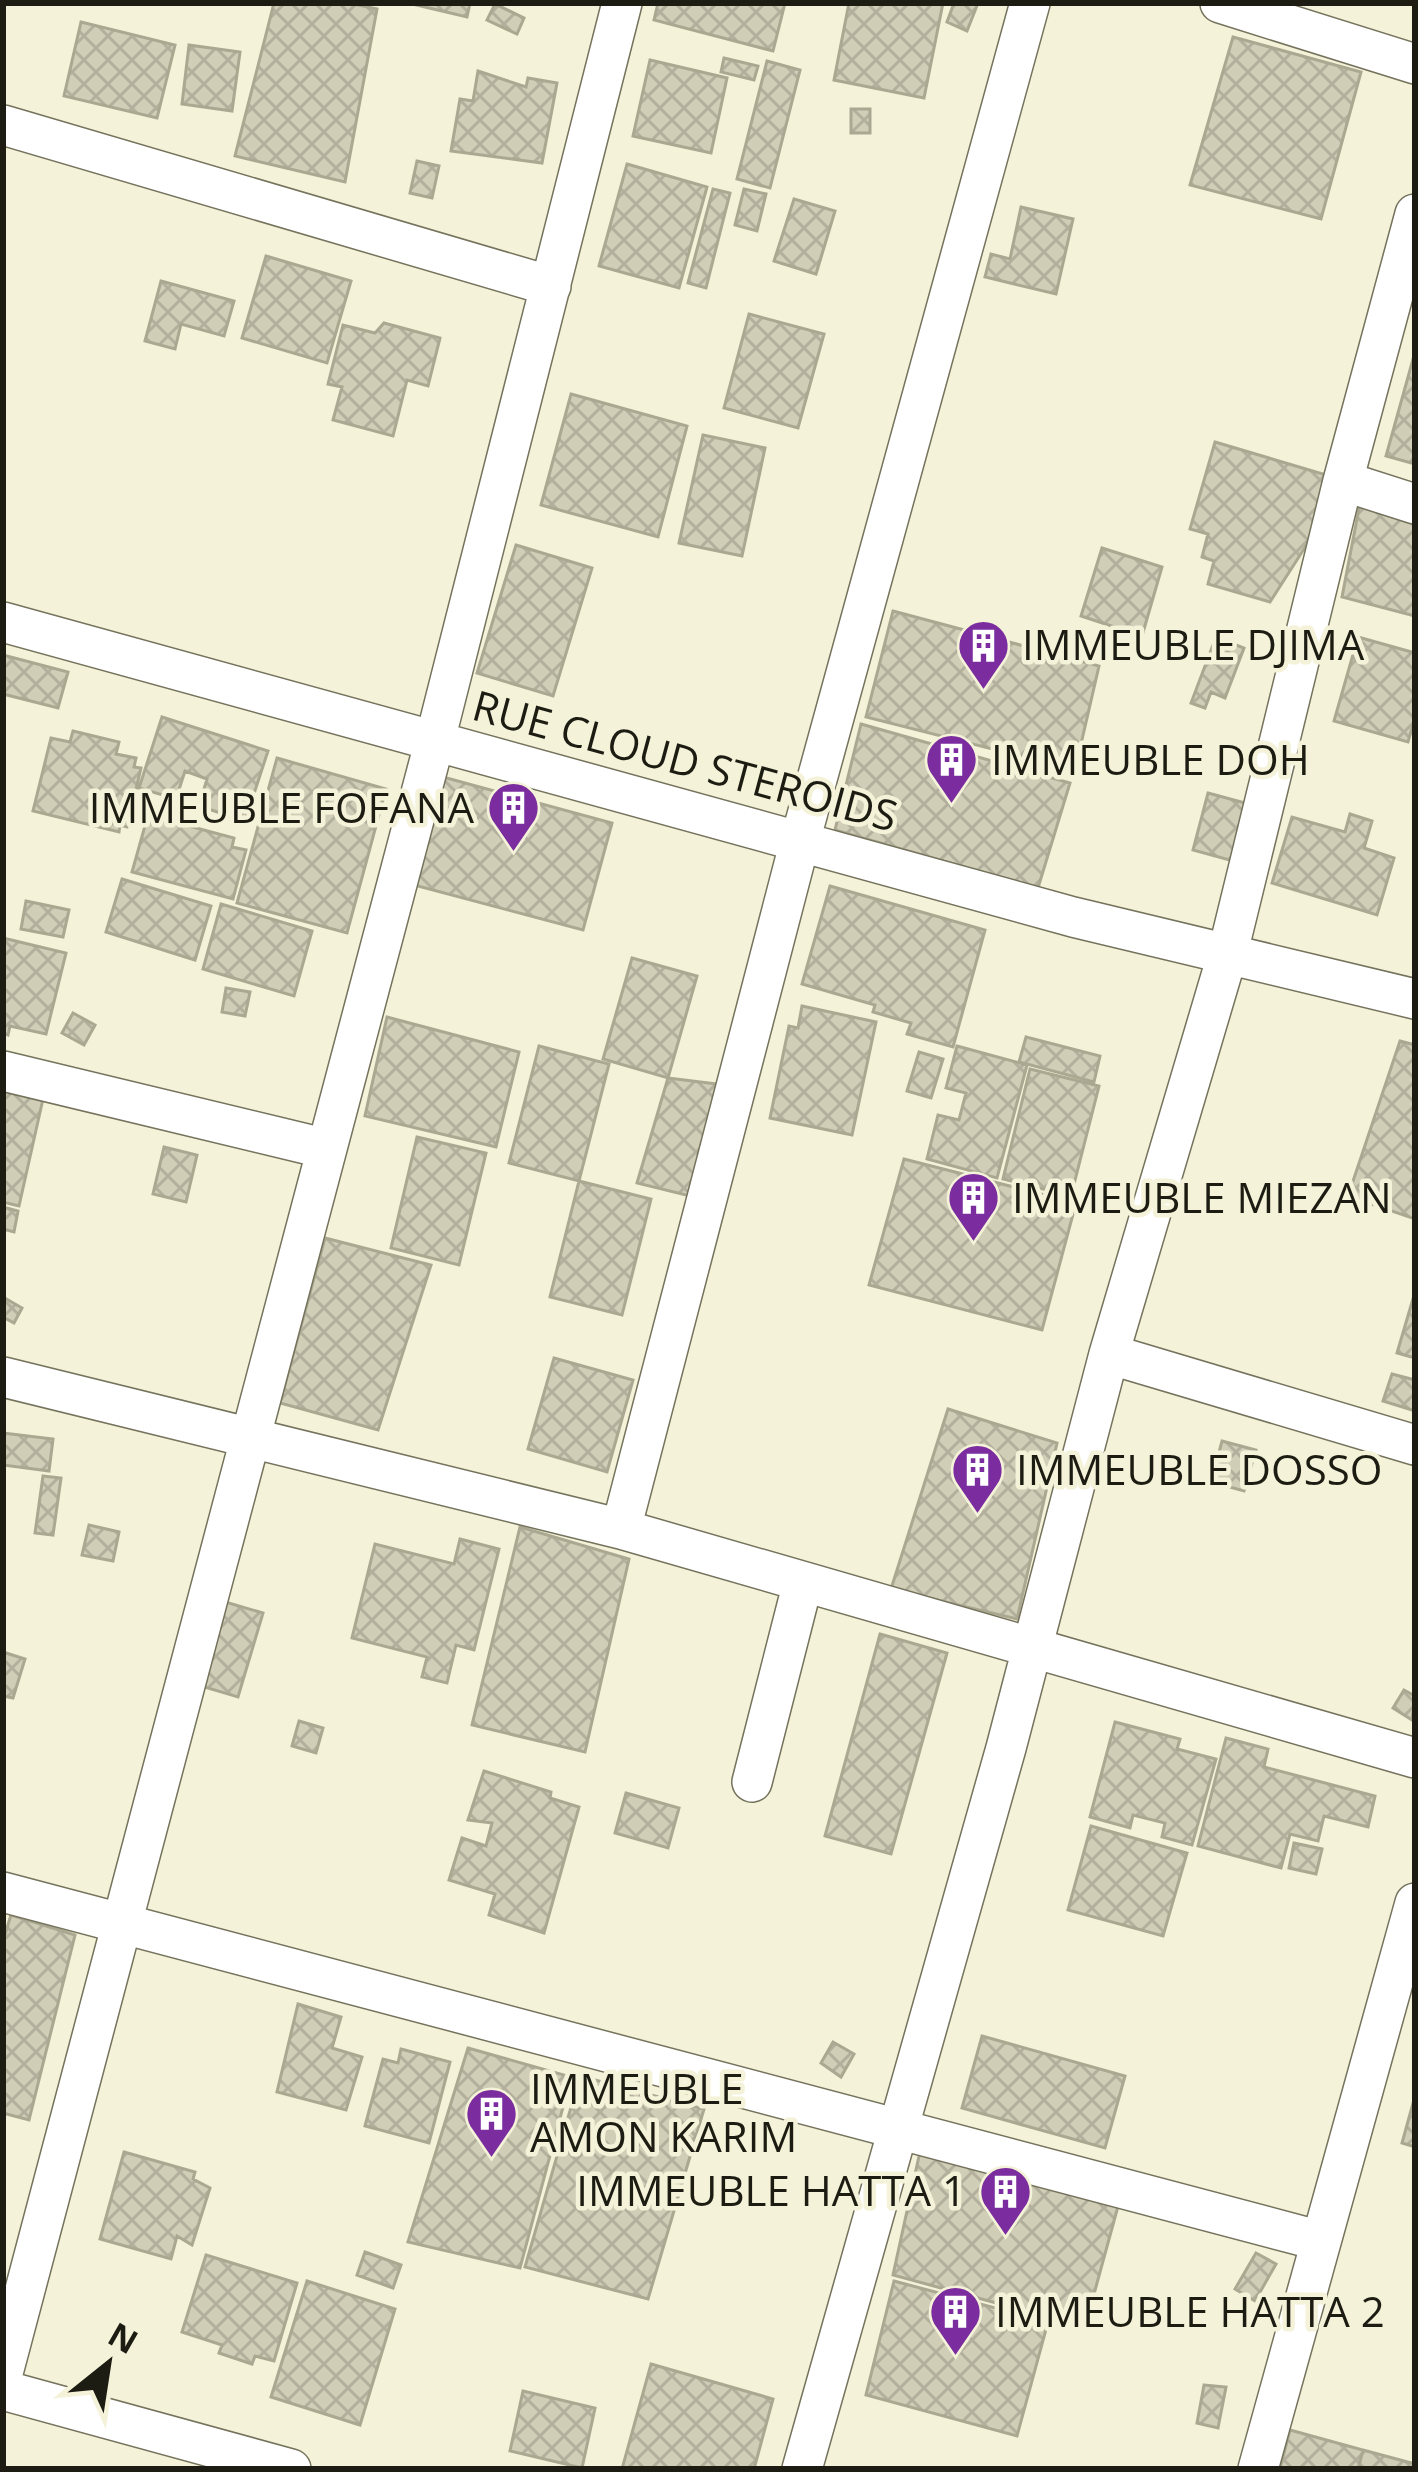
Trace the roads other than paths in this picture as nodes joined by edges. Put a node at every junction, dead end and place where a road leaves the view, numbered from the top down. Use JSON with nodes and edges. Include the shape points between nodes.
{"nodes":[{"id":1,"x":622,"y":3,"type":"edge"},
{"id":2,"x":1030,"y":3,"type":"edge"},
{"id":3,"x":1220,"y":3,"type":"edge"},
{"id":4,"x":1415,"y":64,"type":"edge"},
{"id":5,"x":3,"y":125,"type":"edge"},
{"id":6,"x":1415,"y":214,"type":"edge"},
{"id":7,"x":551,"y":286,"type":"junction"},
{"id":8,"x":1343,"y":482,"type":"junction"},
{"id":9,"x":1415,"y":504,"type":"edge"},
{"id":10,"x":3,"y":622,"type":"edge"},
{"id":11,"x":434,"y":744,"type":"junction"},
{"id":12,"x":800,"y":841,"type":"junction"},
{"id":13,"x":1227,"y":956,"type":"junction"},
{"id":14,"x":1415,"y":999,"type":"edge"},
{"id":15,"x":3,"y":1071,"type":"edge"},
{"id":16,"x":323,"y":1148,"type":"junction"},
{"id":17,"x":1109,"y":1354,"type":"junction"},
{"id":18,"x":3,"y":1377,"type":"edge"},
{"id":19,"x":250,"y":1440,"type":"junction"},
{"id":20,"x":1415,"y":1445,"type":"edge"},
{"id":21,"x":620,"y":1529,"type":"junction"},
{"id":22,"x":803,"y":1582,"type":"junction"},
{"id":23,"x":1030,"y":1648,"type":"junction"},
{"id":24,"x":1415,"y":1758,"type":"edge"},
{"id":25,"x":752,"y":1782,"type":"dead end"},
{"id":26,"x":3,"y":1892,"type":"edge"},
{"id":27,"x":1415,"y":1903,"type":"edge"},
{"id":28,"x":123,"y":1926,"type":"junction"},
{"id":29,"x":897,"y":2129,"type":"junction"},
{"id":30,"x":1321,"y":2241,"type":"junction"},
{"id":31,"x":3,"y":2373,"type":"edge"},
{"id":32,"x":3,"y":2390,"type":"edge"},
{"id":33,"x":291,"y":2469,"type":"edge"},
{"id":34,"x":802,"y":2469,"type":"edge"},
{"id":35,"x":1258,"y":2469,"type":"edge"}],
"edges":[{"from":1,"to":7,"type":"street"},
{"from":2,"to":12,"type":"street"},
{"from":3,"to":4,"type":"street"},
{"from":5,"to":7,"type":"street"},
{"from":6,"to":8,"type":"street"},
{"from":7,"to":11,"type":"street"},
{"from":8,"to":9,"type":"street"},
{"from":8,"to":13,"type":"street"},
{"from":10,"to":11,"type":"street","name":"RUE CLOUD STEROIDS"},
{"from":11,"to":12,"type":"street","name":"RUE CLOUD STEROIDS"},
{"from":11,"to":16,"type":"street"},
{"from":12,"to":13,"type":"street","name":"RUE CLOUD STEROIDS"},
{"from":12,"to":21,"type":"street"},
{"from":13,"to":14,"type":"street","name":"RUE CLOUD STEROIDS"},
{"from":13,"to":17,"type":"street"},
{"from":15,"to":16,"type":"street"},
{"from":16,"to":19,"type":"street"},
{"from":17,"to":20,"type":"street"},
{"from":17,"to":23,"type":"street"},
{"from":18,"to":19,"type":"street"},
{"from":19,"to":21,"type":"street"},
{"from":19,"to":28,"type":"street"},
{"from":21,"to":22,"type":"street"},
{"from":22,"to":23,"type":"street"},
{"from":22,"to":25,"type":"street"},
{"from":23,"to":24,"type":"street"},
{"from":23,"to":29,"type":"street"},
{"from":26,"to":28,"type":"street"},
{"from":27,"to":30,"type":"street"},
{"from":28,"to":29,"type":"street"},
{"from":28,"to":31,"type":"street"},
{"from":29,"to":30,"type":"street"},
{"from":29,"to":34,"type":"street"},
{"from":30,"to":35,"type":"street"},
{"from":32,"to":33,"type":"street"}]}
